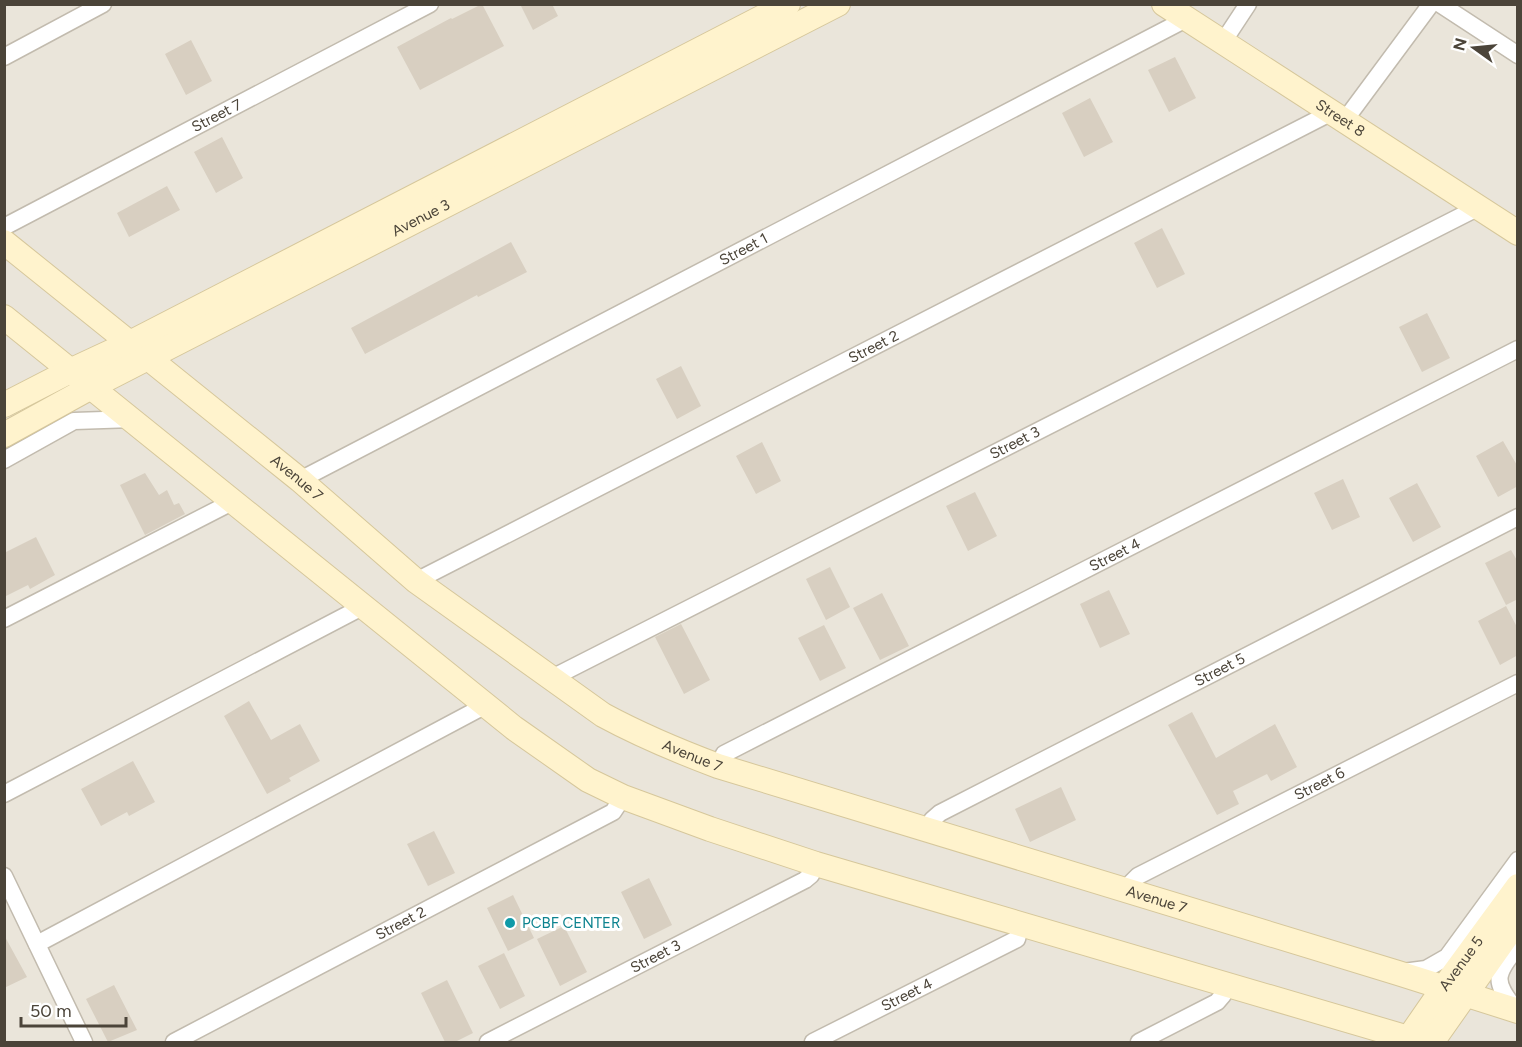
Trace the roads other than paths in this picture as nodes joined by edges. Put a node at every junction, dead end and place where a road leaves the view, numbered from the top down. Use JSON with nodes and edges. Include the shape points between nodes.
{"nodes":[{"id":1,"x":103,"y":4,"type":"edge"},
{"id":2,"x":430,"y":4,"type":"edge"},
{"id":3,"x":788,"y":4,"type":"edge"},
{"id":4,"x":838,"y":4,"type":"edge"},
{"id":5,"x":1164,"y":4,"type":"edge"},
{"id":6,"x":1248,"y":4,"type":"edge"},
{"id":7,"x":1431,"y":4,"type":"edge"},
{"id":8,"x":1440,"y":4,"type":"edge"},
{"id":9,"x":1186,"y":19,"type":"junction"},
{"id":10,"x":1223,"y":42,"type":"junction"},
{"id":11,"x":1518,"y":55,"type":"edge"},
{"id":12,"x":4,"y":57,"type":"edge"},
{"id":13,"x":1338,"y":116,"type":"junction"},
{"id":14,"x":1477,"y":208,"type":"junction"},
{"id":15,"x":4,"y":227,"type":"edge"},
{"id":16,"x":1518,"y":233,"type":"edge"},
{"id":17,"x":4,"y":242,"type":"edge"},
{"id":18,"x":4,"y":317,"type":"edge"},
{"id":19,"x":130,"y":343,"type":"junction"},
{"id":20,"x":1518,"y":349,"type":"edge"},
{"id":21,"x":148,"y":359,"type":"junction"},
{"id":22,"x":72,"y":370,"type":"junction"},
{"id":23,"x":93,"y":386,"type":"junction"},
{"id":24,"x":4,"y":405,"type":"edge"},
{"id":25,"x":134,"y":419,"type":"junction"},
{"id":26,"x":35,"y":430,"type":"junction"},
{"id":27,"x":4,"y":435,"type":"edge"},
{"id":28,"x":4,"y":460,"type":"edge"},
{"id":29,"x":300,"y":480,"type":"junction"},
{"id":30,"x":234,"y":501,"type":"junction"},
{"id":31,"x":1518,"y":517,"type":"edge"},
{"id":32,"x":416,"y":581,"type":"junction"},
{"id":33,"x":364,"y":606,"type":"junction"},
{"id":34,"x":4,"y":619,"type":"edge"},
{"id":35,"x":552,"y":678,"type":"junction"},
{"id":36,"x":1518,"y":682,"type":"edge"},
{"id":37,"x":486,"y":705,"type":"junction"},
{"id":38,"x":718,"y":766,"type":"junction"},
{"id":39,"x":4,"y":794,"type":"edge"},
{"id":40,"x":623,"y":796,"type":"junction"},
{"id":41,"x":930,"y":831,"type":"junction"},
{"id":42,"x":1518,"y":860,"type":"edge"},
{"id":43,"x":816,"y":864,"type":"junction"},
{"id":44,"x":4,"y":876,"type":"edge"},
{"id":45,"x":1518,"y":886,"type":"edge"},
{"id":46,"x":1128,"y":891,"type":"junction"},
{"id":47,"x":1518,"y":920,"type":"edge"},
{"id":48,"x":1022,"y":923,"type":"junction"},
{"id":49,"x":37,"y":944,"type":"junction"},
{"id":50,"x":1494,"y":944,"type":"edge"},
{"id":51,"x":1403,"y":975,"type":"junction"},
{"id":52,"x":1225,"y":986,"type":"junction"},
{"id":53,"x":1454,"y":990,"type":"junction"},
{"id":54,"x":1517,"y":1011,"type":"edge"},
{"id":55,"x":1424,"y":1016,"type":"junction"},
{"id":56,"x":1365,"y":1034,"type":"edge"},
{"id":57,"x":84,"y":1042,"type":"edge"},
{"id":58,"x":174,"y":1042,"type":"edge"},
{"id":59,"x":488,"y":1042,"type":"edge"},
{"id":60,"x":813,"y":1042,"type":"edge"},
{"id":61,"x":1139,"y":1042,"type":"edge"},
{"id":62,"x":1417,"y":1042,"type":"edge"}],
"edges":[{"from":1,"to":12,"type":"street"},
{"from":2,"to":15,"type":"street","name":"Street 7"},
{"from":3,"to":19,"type":"main road","name":"Avenue 3"},
{"from":4,"to":21,"type":"main road","name":"Avenue 3"},
{"from":5,"to":9,"type":"main road","name":"Street 8"},
{"from":6,"to":10,"type":"street"},
{"from":7,"to":13,"type":"street"},
{"from":8,"to":11,"type":"street"},
{"from":9,"to":10,"type":"main road","name":"Street 8"},
{"from":9,"to":29,"type":"street","name":"Street 1"},
{"from":10,"to":13,"type":"main road","name":"Street 8"},
{"from":13,"to":14,"type":"main road","name":"Street 8"},
{"from":13,"to":32,"type":"street","name":"Street 2"},
{"from":14,"to":16,"type":"main road","name":"Street 8"},
{"from":14,"to":35,"type":"street","name":"Street 3"},
{"from":17,"to":19,"type":"main road","name":"Avenue 7"},
{"from":18,"to":22,"type":"main road"},
{"from":19,"to":21,"type":"main road","name":"Avenue 7"},
{"from":19,"to":22,"type":"main road","name":"Avenue 3"},
{"from":20,"to":38,"type":"street","name":"Street 4","via":[[724,754]]},
{"from":21,"to":23,"type":"main road","name":"Avenue 3"},
{"from":21,"to":29,"type":"main road","name":"Avenue 7"},
{"from":22,"to":23,"type":"main road"},
{"from":22,"to":24,"type":"main road","name":"Avenue 3"},
{"from":23,"to":25,"type":"main road"},
{"from":23,"to":26,"type":"main road","name":"Avenue 3"},
{"from":25,"to":26,"type":"street","via":[[74,421]]},
{"from":25,"to":30,"type":"main road"},
{"from":26,"to":27,"type":"main road","name":"Avenue 3"},
{"from":26,"to":28,"type":"street"},
{"from":29,"to":32,"type":"main road","name":"Avenue 7"},
{"from":30,"to":33,"type":"main road"},
{"from":30,"to":34,"type":"street"},
{"from":31,"to":41,"type":"street","name":"Street 5","via":[[940,813]]},
{"from":32,"to":35,"type":"main road","name":"Avenue 7"},
{"from":33,"to":37,"type":"main road"},
{"from":33,"to":39,"type":"street"},
{"from":35,"to":38,"type":"main road","name":"Avenue 7","via":[[634,732]]},
{"from":36,"to":46,"type":"street","name":"Street 6","via":[[1138,876]]},
{"from":37,"to":40,"type":"main road","via":[[588,780]]},
{"from":37,"to":49,"type":"street"},
{"from":38,"to":41,"type":"main road","name":"Avenue 7"},
{"from":40,"to":43,"type":"main road"},
{"from":40,"to":58,"type":"street","name":"Street 2","via":[[613,812]]},
{"from":41,"to":46,"type":"main road","name":"Avenue 7"},
{"from":42,"to":50,"type":"street"},
{"from":43,"to":48,"type":"main road"},
{"from":43,"to":59,"type":"street","name":"Street 3","via":[[805,880]]},
{"from":44,"to":49,"type":"street"},
{"from":45,"to":50,"type":"main road","name":"Avenue 5"},
{"from":46,"to":51,"type":"main road","name":"Avenue 7"},
{"from":47,"to":50,"type":"main road","name":"Avenue 5"},
{"from":48,"to":52,"type":"main road"},
{"from":48,"to":60,"type":"street","name":"Street 4","via":[[1017,939]]},
{"from":49,"to":57,"type":"street"},
{"from":50,"to":51,"type":"street"},
{"from":50,"to":53,"type":"main road","name":"Avenue 5"},
{"from":50,"to":54,"type":"street","via":[[1502,968],[1499,975],[1503,994]]},
{"from":51,"to":53,"type":"main road","name":"Avenue 7"},
{"from":51,"to":55,"type":"main road","via":[[1416,989]]},
{"from":52,"to":56,"type":"main road"},
{"from":52,"to":61,"type":"street","via":[[1217,1002]]},
{"from":53,"to":54,"type":"main road","name":"Avenue 7"},
{"from":53,"to":55,"type":"main road","name":"Avenue 5"},
{"from":53,"to":62,"type":"main road","name":"Avenue 5"},
{"from":55,"to":62,"type":"main road","name":"Avenue 5"},
{"from":56,"to":62,"type":"main road"}]}
